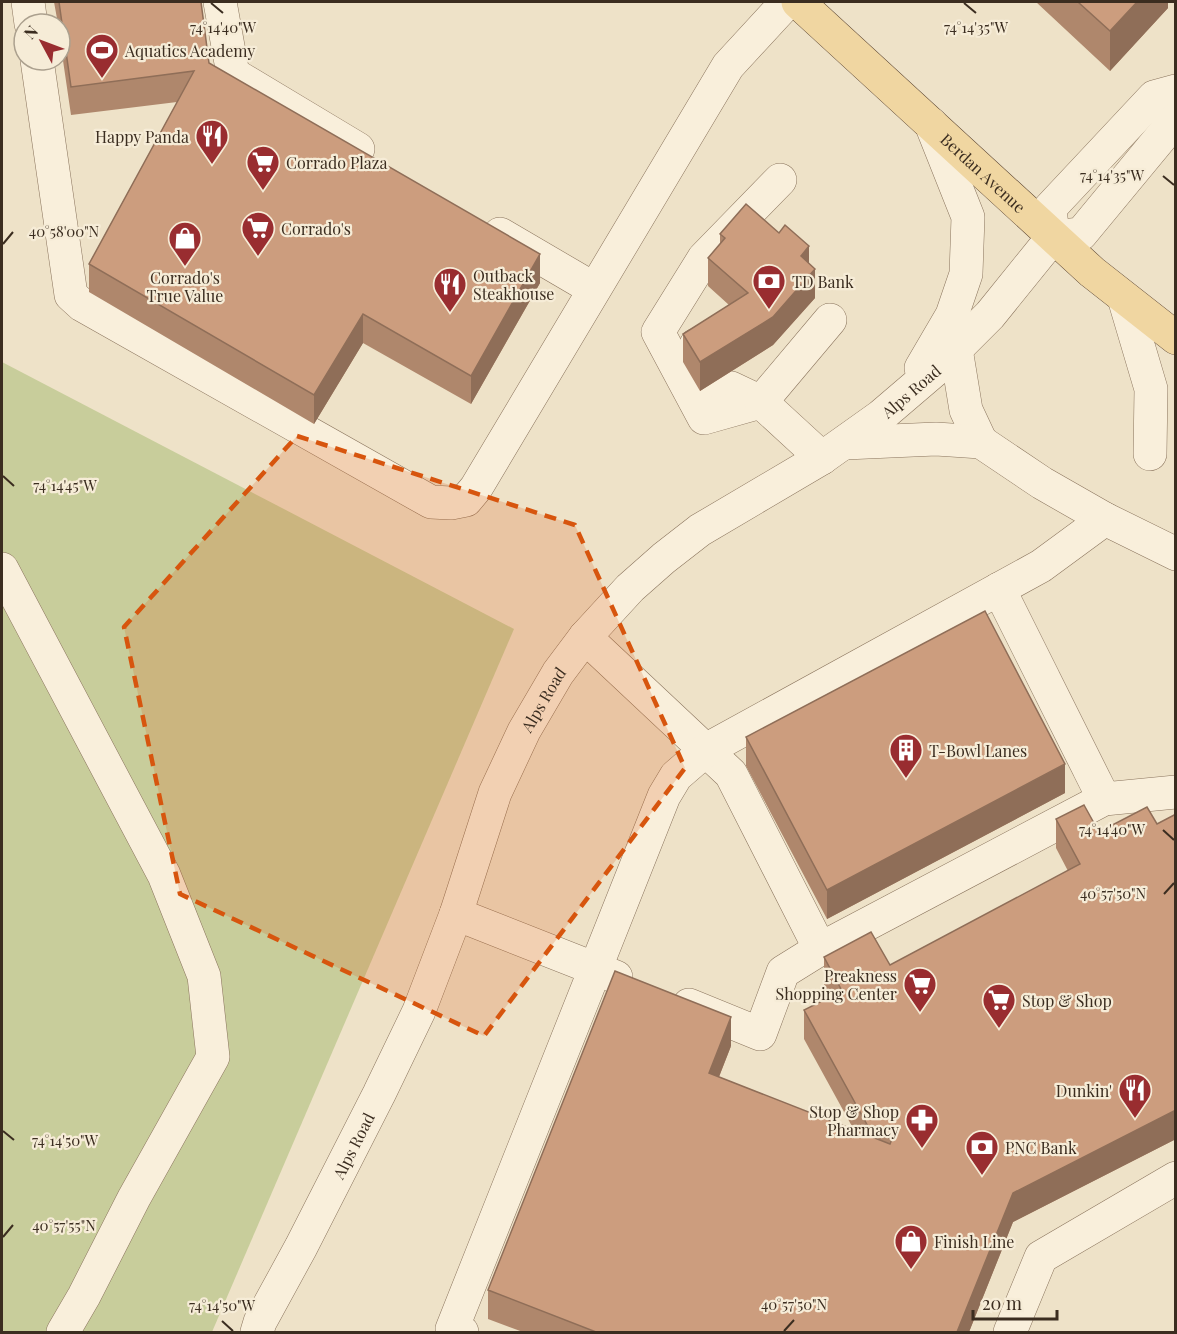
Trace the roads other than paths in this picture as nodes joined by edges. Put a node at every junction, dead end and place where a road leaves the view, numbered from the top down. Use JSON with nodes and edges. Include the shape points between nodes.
{"nodes":[{"id":1,"x":220,"y":2,"type":"edge"},
{"id":2,"x":787,"y":2,"type":"edge"},
{"id":3,"x":798,"y":2,"type":"edge"},
{"id":4,"x":39,"y":72,"type":"edge"},
{"id":5,"x":1176,"y":91,"type":"edge"},
{"id":6,"x":1176,"y":119,"type":"edge"},
{"id":7,"x":930,"y":124,"type":"junction"},
{"id":8,"x":384,"y":165,"type":"edge"},
{"id":9,"x":780,"y":180,"type":"dead end"},
{"id":10,"x":472,"y":217,"type":"edge"},
{"id":11,"x":1053,"y":237,"type":"junction"},
{"id":12,"x":594,"y":289,"type":"junction"},
{"id":13,"x":1124,"y":298,"type":"junction"},
{"id":14,"x":677,"y":301,"type":"junction"},
{"id":15,"x":830,"y":320,"type":"dead end"},
{"id":16,"x":1176,"y":338,"type":"edge"},
{"id":17,"x":956,"y":349,"type":"junction"},
{"id":18,"x":905,"y":396,"type":"junction"},
{"id":19,"x":761,"y":402,"type":"junction"},
{"id":20,"x":1176,"y":440,"type":"edge"},
{"id":21,"x":981,"y":442,"type":"junction"},
{"id":22,"x":834,"y":451,"type":"junction"},
{"id":23,"x":1105,"y":519,"type":"junction"},
{"id":24,"x":1176,"y":554,"type":"edge"},
{"id":25,"x":2,"y":569,"type":"edge"},
{"id":26,"x":999,"y":589,"type":"junction"},
{"id":27,"x":585,"y":637,"type":"junction"},
{"id":28,"x":706,"y":750,"type":"junction"},
{"id":29,"x":1176,"y":792,"type":"edge"},
{"id":30,"x":1104,"y":799,"type":"junction"},
{"id":31,"x":456,"y":914,"type":"junction"},
{"id":32,"x":820,"y":949,"type":"junction"},
{"id":33,"x":595,"y":969,"type":"junction"},
{"id":34,"x":1176,"y":1178,"type":"edge"},
{"id":35,"x":63,"y":1332,"type":"edge"},
{"id":36,"x":257,"y":1332,"type":"edge"},
{"id":37,"x":462,"y":1332,"type":"edge"},
{"id":38,"x":1010,"y":1332,"type":"edge"}],
"edges":[{"from":1,"to":8,"type":"street","via":[[232,74]]},
{"from":2,"to":12,"type":"street","via":[[728,66]]},
{"from":3,"to":7,"type":"main road","name":"Berdan Avenue"},
{"from":4,"to":12,"type":"street","via":[[71,295],[431,502],[466,500],[476,488]]},
{"from":5,"to":11,"type":"street","via":[[1154,97],[1050,208]]},
{"from":6,"to":11,"type":"street","via":[[1080,234]]},
{"from":7,"to":11,"type":"main road","name":"Berdan Avenue"},
{"from":7,"to":18,"type":"street","via":[[968,217],[966,274],[952,315]]},
{"from":9,"to":14,"type":"street","via":[[704,258]]},
{"from":10,"to":12,"type":"street"},
{"from":11,"to":13,"type":"main road","name":"Berdan Avenue"},
{"from":11,"to":17,"type":"street","name":"Alps Road","via":[[990,315]]},
{"from":13,"to":16,"type":"main road","name":"Berdan Avenue"},
{"from":13,"to":20,"type":"street","via":[[1151,389],[1150,454]]},
{"from":14,"to":19,"type":"street","via":[[697,338],[693,356],[711,384],[731,388]]},
{"from":14,"to":19,"type":"street","via":[[658,332],[704,418]]},
{"from":15,"to":19,"type":"street"},
{"from":17,"to":18,"type":"street","name":"Alps Road"},
{"from":17,"to":21,"type":"street","via":[[966,410]]},
{"from":18,"to":22,"type":"street","name":"Alps Road"},
{"from":19,"to":22,"type":"street"},
{"from":21,"to":22,"type":"street","via":[[936,439]]},
{"from":21,"to":23,"type":"street"},
{"from":22,"to":27,"type":"street","name":"Alps Road","via":[[700,530],[630,588]]},
{"from":23,"to":24,"type":"street"},
{"from":23,"to":26,"type":"street","via":[[1041,566]]},
{"from":25,"to":35,"type":"street","via":[[164,875],[204,976],[213,1057]]},
{"from":26,"to":28,"type":"street"},
{"from":26,"to":30,"type":"street"},
{"from":27,"to":28,"type":"street"},
{"from":27,"to":31,"type":"street","name":"Alps Road","via":[[558,673],[524,731],[495,793]]},
{"from":28,"to":32,"type":"street","via":[[731,774]]},
{"from":28,"to":33,"type":"street","via":[[676,776],[664,796]]},
{"from":29,"to":30,"type":"street"},
{"from":30,"to":32,"type":"street"},
{"from":31,"to":33,"type":"street"},
{"from":31,"to":36,"type":"street","name":"Alps Road","via":[[419,1011]]},
{"from":32,"to":33,"type":"street","via":[[783,972],[760,1034]]},
{"from":33,"to":37,"type":"street","via":[[452,1329]]},
{"from":34,"to":38,"type":"street","via":[[1041,1257]]}]}
